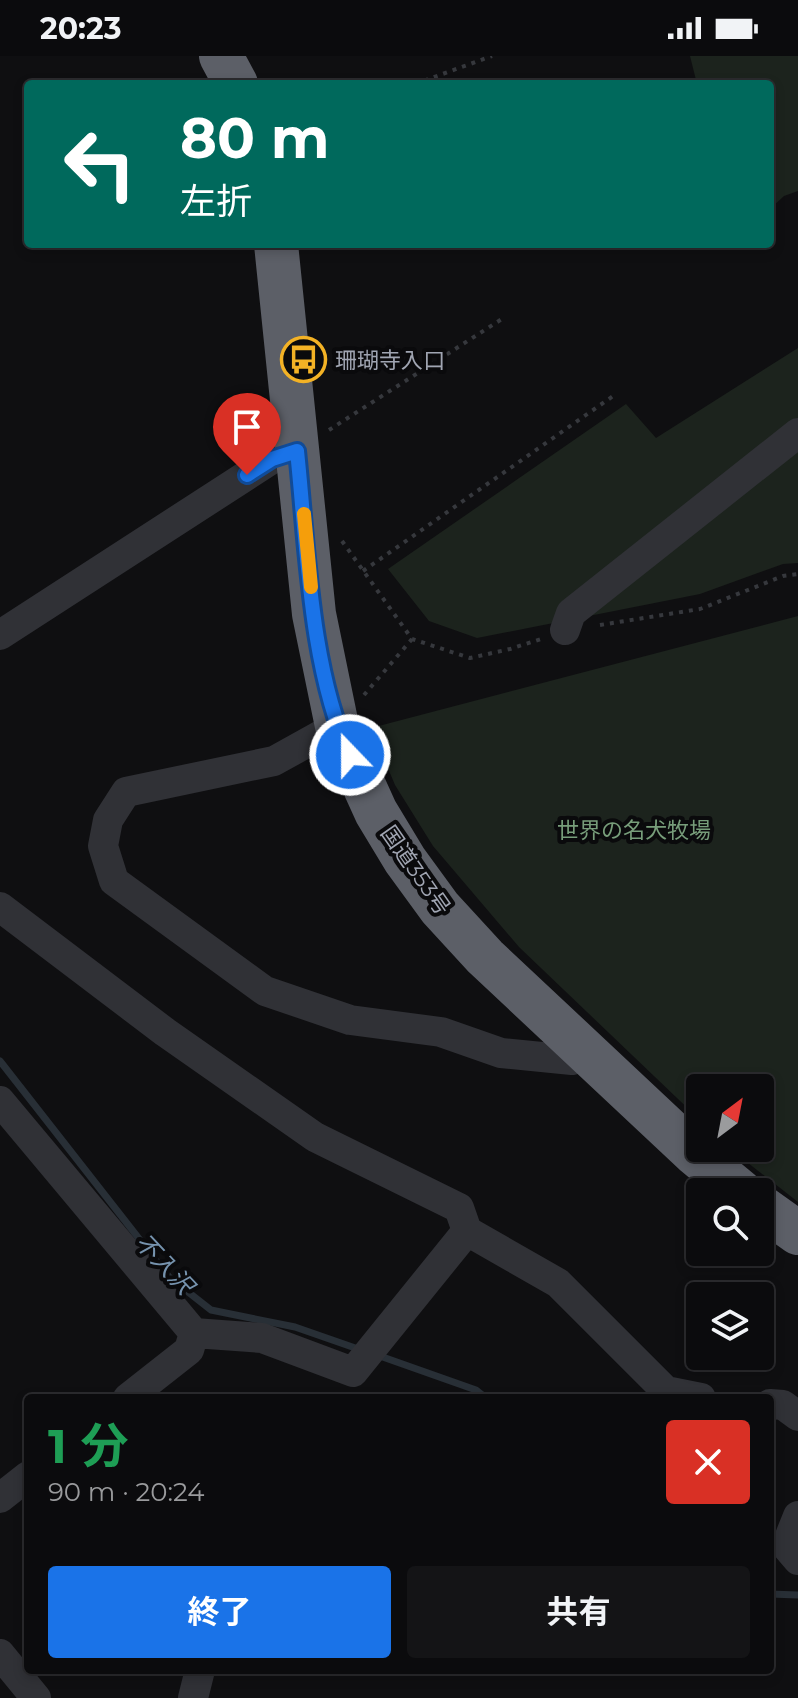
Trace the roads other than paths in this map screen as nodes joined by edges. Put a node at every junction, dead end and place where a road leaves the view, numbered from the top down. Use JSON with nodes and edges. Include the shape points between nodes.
{"nodes":[{"id":1,"x":221,"y":56,"type":"edge"},
{"id":2,"x":234,"y":80,"type":"edge"},
{"id":3,"x":276,"y":248,"type":"edge"},
{"id":4,"x":798,"y":433,"type":"edge"},
{"id":5,"x":297,"y":451,"type":"junction"},
{"id":6,"x":565,"y":630,"type":"road end"},
{"id":7,"x":0,"y":635,"type":"edge"},
{"id":8,"x":337,"y":726,"type":"junction"},
{"id":9,"x":0,"y":907,"type":"edge"},
{"id":10,"x":590,"y":1055,"type":"junction"},
{"id":11,"x":0,"y":1101,"type":"edge"},
{"id":12,"x":724,"y":1178,"type":"edge"},
{"id":13,"x":774,"y":1216,"type":"edge"},
{"id":14,"x":467,"y":1231,"type":"junction"},
{"id":15,"x":798,"y":1233,"type":"edge"},
{"id":16,"x":194,"y":1333,"type":"junction"},
{"id":17,"x":135,"y":1394,"type":"edge"},
{"id":18,"x":681,"y":1394,"type":"edge"},
{"id":19,"x":774,"y":1404,"type":"edge"},
{"id":20,"x":798,"y":1416,"type":"edge"},
{"id":21,"x":24,"y":1479,"type":"edge"},
{"id":22,"x":0,"y":1498,"type":"edge"},
{"id":23,"x":798,"y":1516,"type":"edge"},
{"id":24,"x":798,"y":1560,"type":"edge"},
{"id":25,"x":0,"y":1654,"type":"edge"},
{"id":26,"x":199,"y":1674,"type":"edge"},
{"id":27,"x":36,"y":1698,"type":"edge"},
{"id":28,"x":193,"y":1698,"type":"edge"}],
"edges":[{"from":1,"to":2,"type":"highway"},
{"from":3,"to":5,"type":"highway","name":"国道353号"},
{"from":4,"to":6,"type":"street","via":[[571,613]]},
{"from":5,"to":7,"type":"street","via":[[272,459]]},
{"from":5,"to":8,"type":"highway","name":"国道353号","via":[[314,614]]},
{"from":8,"to":10,"type":"highway","name":"国道353号","via":[[376,812],[440,908]]},
{"from":8,"to":10,"type":"street","via":[[274,761],[126,792],[108,820],[103,846],[114,881],[265,991],[350,1020],[441,1032],[501,1053],[572,1060]]},
{"from":9,"to":14,"type":"street","via":[[315,1137],[459,1208]]},
{"from":10,"to":12,"type":"highway","name":"国道353号"},
{"from":11,"to":16,"type":"street"},
{"from":13,"to":15,"type":"highway"},
{"from":14,"to":16,"type":"street","via":[[353,1372],[262,1338]]},
{"from":14,"to":18,"type":"street","via":[[558,1283],[666,1391]]},
{"from":16,"to":17,"type":"street","via":[[189,1350]]},
{"from":19,"to":20,"type":"street"},
{"from":21,"to":22,"type":"street"},
{"from":23,"to":24,"type":"street","via":[[786,1546]]},
{"from":25,"to":27,"type":"street"},
{"from":26,"to":28,"type":"street"}]}
